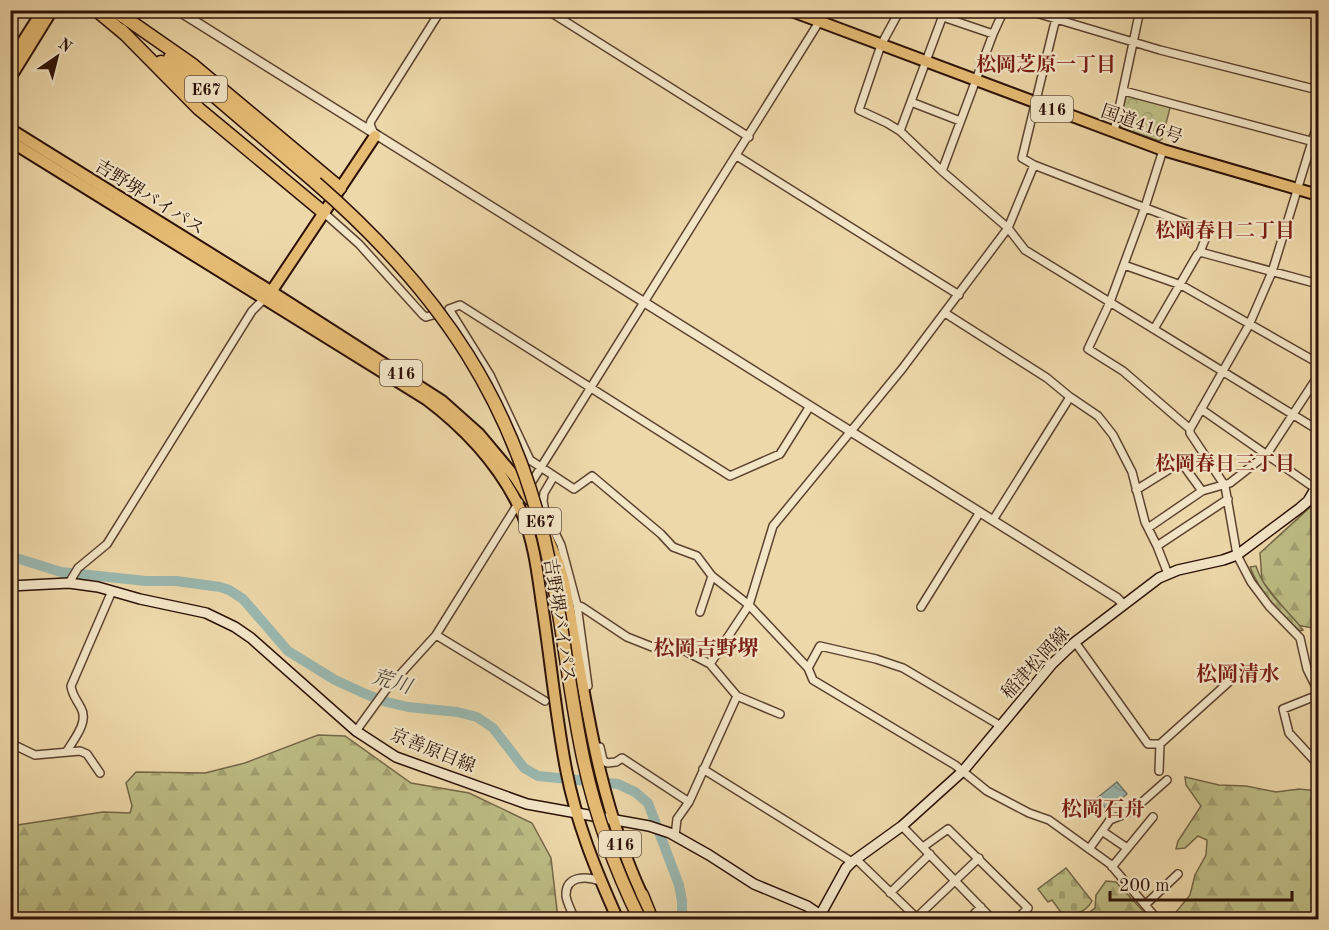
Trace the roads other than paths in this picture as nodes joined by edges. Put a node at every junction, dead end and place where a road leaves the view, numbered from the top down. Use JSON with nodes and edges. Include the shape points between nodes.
{"nodes":[{"id":1,"x":43,"y":10,"type":"edge"},
{"id":2,"x":52,"y":10,"type":"edge"},
{"id":3,"x":96,"y":10,"type":"edge"},
{"id":4,"x":114,"y":10,"type":"edge"},
{"id":5,"x":177,"y":10,"type":"edge"},
{"id":6,"x":441,"y":10,"type":"edge"},
{"id":7,"x":547,"y":10,"type":"edge"},
{"id":8,"x":900,"y":10,"type":"edge"},
{"id":9,"x":932,"y":10,"type":"edge"},
{"id":10,"x":1004,"y":10,"type":"edge"},
{"id":11,"x":1026,"y":10,"type":"edge"},
{"id":12,"x":1059,"y":10,"type":"edge"},
{"id":13,"x":1140,"y":10,"type":"edge"},
{"id":14,"x":794,"y":11,"type":"edge"},
{"id":15,"x":944,"y":14,"type":"edge"},
{"id":16,"x":1056,"y":21,"type":"junction"},
{"id":17,"x":819,"y":22,"type":"junction"},
{"id":18,"x":121,"y":30,"type":"junction"},
{"id":19,"x":993,"y":34,"type":"junction"},
{"id":20,"x":1135,"y":43,"type":"junction"},
{"id":21,"x":881,"y":45,"type":"junction"},
{"id":22,"x":10,"y":62,"type":"edge"},
{"id":23,"x":926,"y":62,"type":"junction"},
{"id":24,"x":10,"y":78,"type":"edge"},
{"id":25,"x":976,"y":80,"type":"junction"},
{"id":26,"x":1318,"y":90,"type":"edge"},
{"id":27,"x":1124,"y":91,"type":"junction"},
{"id":28,"x":911,"y":102,"type":"junction"},
{"id":29,"x":1034,"y":102,"type":"junction"},
{"id":30,"x":960,"y":121,"type":"junction"},
{"id":31,"x":1318,"y":122,"type":"edge"},
{"id":32,"x":10,"y":129,"type":"edge"},
{"id":33,"x":900,"y":131,"type":"junction"},
{"id":34,"x":1114,"y":132,"type":"junction"},
{"id":35,"x":375,"y":136,"type":"junction"},
{"id":36,"x":749,"y":137,"type":"junction"},
{"id":37,"x":10,"y":141,"type":"edge"},
{"id":38,"x":1316,"y":143,"type":"edge"},
{"id":39,"x":1163,"y":150,"type":"junction"},
{"id":40,"x":737,"y":156,"type":"junction"},
{"id":41,"x":1034,"y":165,"type":"junction"},
{"id":42,"x":298,"y":168,"type":"junction"},
{"id":43,"x":942,"y":171,"type":"junction"},
{"id":44,"x":340,"y":188,"type":"junction"},
{"id":45,"x":1299,"y":189,"type":"junction"},
{"id":46,"x":1318,"y":195,"type":"edge"},
{"id":47,"x":1145,"y":207,"type":"junction"},
{"id":48,"x":323,"y":212,"type":"junction"},
{"id":49,"x":1008,"y":228,"type":"junction"},
{"id":50,"x":1200,"y":252,"type":"junction"},
{"id":51,"x":1124,"y":265,"type":"junction"},
{"id":52,"x":1272,"y":272,"type":"junction"},
{"id":53,"x":1318,"y":284,"type":"edge"},
{"id":54,"x":1180,"y":285,"type":"junction"},
{"id":55,"x":269,"y":295,"type":"junction"},
{"id":56,"x":959,"y":295,"type":"junction"},
{"id":57,"x":646,"y":302,"type":"junction"},
{"id":58,"x":1110,"y":302,"type":"junction"},
{"id":59,"x":945,"y":313,"type":"junction"},
{"id":60,"x":433,"y":315,"type":"dead end"},
{"id":61,"x":1250,"y":325,"type":"junction"},
{"id":62,"x":1154,"y":329,"type":"junction"},
{"id":63,"x":1318,"y":363,"type":"edge"},
{"id":64,"x":1223,"y":371,"type":"junction"},
{"id":65,"x":1318,"y":376,"type":"edge"},
{"id":66,"x":591,"y":389,"type":"junction"},
{"id":67,"x":1070,"y":397,"type":"junction"},
{"id":68,"x":810,"y":406,"type":"junction"},
{"id":69,"x":1201,"y":409,"type":"junction"},
{"id":70,"x":1292,"y":414,"type":"junction"},
{"id":71,"x":1190,"y":429,"type":"junction"},
{"id":72,"x":1318,"y":430,"type":"edge"},
{"id":73,"x":850,"y":431,"type":"junction"},
{"id":74,"x":1267,"y":454,"type":"junction"},
{"id":75,"x":541,"y":468,"type":"junction"},
{"id":76,"x":554,"y":476,"type":"junction"},
{"id":77,"x":1224,"y":486,"type":"junction"},
{"id":78,"x":1317,"y":487,"type":"edge"},
{"id":79,"x":1136,"y":490,"type":"junction"},
{"id":80,"x":1202,"y":491,"type":"junction"},
{"id":81,"x":525,"y":492,"type":"junction"},
{"id":82,"x":1228,"y":499,"type":"junction"},
{"id":83,"x":518,"y":504,"type":"junction"},
{"id":84,"x":980,"y":512,"type":"junction"},
{"id":85,"x":993,"y":520,"type":"junction"},
{"id":86,"x":1148,"y":528,"type":"junction"},
{"id":87,"x":1157,"y":546,"type":"junction"},
{"id":88,"x":1237,"y":555,"type":"junction"},
{"id":89,"x":1168,"y":573,"type":"junction"},
{"id":90,"x":712,"y":576,"type":"junction"},
{"id":91,"x":69,"y":581,"type":"junction"},
{"id":92,"x":10,"y":586,"type":"edge"},
{"id":93,"x":112,"y":591,"type":"junction"},
{"id":94,"x":1124,"y":604,"type":"junction"},
{"id":95,"x":577,"y":605,"type":"junction"},
{"id":96,"x":749,"y":605,"type":"junction"},
{"id":97,"x":921,"y":607,"type":"dead end"},
{"id":98,"x":700,"y":612,"type":"dead end"},
{"id":99,"x":436,"y":635,"type":"junction"},
{"id":100,"x":1075,"y":642,"type":"junction"},
{"id":101,"x":710,"y":664,"type":"junction"},
{"id":102,"x":808,"y":668,"type":"junction"},
{"id":103,"x":1307,"y":669,"type":"junction"},
{"id":104,"x":1318,"y":671,"type":"edge"},
{"id":105,"x":1230,"y":681,"type":"dead end"},
{"id":106,"x":1318,"y":693,"type":"edge"},
{"id":107,"x":737,"y":696,"type":"junction"},
{"id":108,"x":545,"y":701,"type":"tunnel mouth"},
{"id":109,"x":780,"y":714,"type":"dead end"},
{"id":110,"x":1001,"y":726,"type":"junction"},
{"id":111,"x":356,"y":731,"type":"junction"},
{"id":112,"x":10,"y":743,"type":"edge"},
{"id":113,"x":1160,"y":744,"type":"junction"},
{"id":114,"x":67,"y":751,"type":"junction"},
{"id":115,"x":1314,"y":760,"type":"dead end"},
{"id":116,"x":703,"y":769,"type":"junction"},
{"id":117,"x":963,"y":771,"type":"junction"},
{"id":118,"x":1159,"y":771,"type":"dead end"},
{"id":119,"x":100,"y":773,"type":"dead end"},
{"id":120,"x":1167,"y":780,"type":"dead end"},
{"id":121,"x":688,"y":802,"type":"junction"},
{"id":122,"x":577,"y":813,"type":"junction"},
{"id":123,"x":1153,"y":817,"type":"dead end"},
{"id":124,"x":612,"y":819,"type":"junction"},
{"id":125,"x":902,"y":826,"type":"junction"},
{"id":126,"x":1102,"y":831,"type":"junction"},
{"id":127,"x":675,"y":836,"type":"junction"},
{"id":128,"x":923,"y":846,"type":"junction"},
{"id":129,"x":1127,"y":848,"type":"junction"},
{"id":130,"x":1089,"y":849,"type":"junction"},
{"id":131,"x":930,"y":854,"type":"junction"},
{"id":132,"x":979,"y":858,"type":"junction"},
{"id":133,"x":854,"y":860,"type":"junction"},
{"id":134,"x":1112,"y":867,"type":"junction"},
{"id":135,"x":1178,"y":874,"type":"dead end"},
{"id":136,"x":955,"y":880,"type":"junction"},
{"id":137,"x":600,"y":881,"type":"junction"},
{"id":138,"x":890,"y":892,"type":"junction"},
{"id":139,"x":642,"y":896,"type":"junction"},
{"id":140,"x":1145,"y":904,"type":"junction"},
{"id":141,"x":981,"y":907,"type":"junction"},
{"id":142,"x":822,"y":918,"type":"edge"},
{"id":143,"x":918,"y":918,"type":"edge"},
{"id":144,"x":575,"y":920,"type":"edge"},
{"id":145,"x":618,"y":920,"type":"edge"},
{"id":146,"x":640,"y":920,"type":"edge"},
{"id":147,"x":652,"y":920,"type":"edge"},
{"id":148,"x":659,"y":920,"type":"edge"},
{"id":149,"x":968,"y":920,"type":"edge"},
{"id":150,"x":993,"y":920,"type":"edge"},
{"id":151,"x":1016,"y":920,"type":"edge"},
{"id":152,"x":1158,"y":920,"type":"edge"}],
"edges":[{"from":1,"to":22,"type":"highway"},
{"from":2,"to":24,"type":"highway"},
{"from":3,"to":18,"type":"highway","number":"E67"},
{"from":4,"to":42,"type":"highway","number":"E67"},
{"from":4,"to":44,"type":"highway","via":[[193,66]]},
{"from":5,"to":35,"type":"street"},
{"from":6,"to":35,"type":"street","via":[[371,121]]},
{"from":7,"to":36,"type":"street"},
{"from":8,"to":21,"type":"street"},
{"from":9,"to":15,"type":"street"},
{"from":10,"to":19,"type":"street"},
{"from":11,"to":16,"type":"street"},
{"from":12,"to":16,"type":"street"},
{"from":13,"to":20,"type":"street"},
{"from":14,"to":17,"type":"highway","name":"国道416号","number":"416"},
{"from":15,"to":19,"type":"street"},
{"from":15,"to":23,"type":"street"},
{"from":16,"to":20,"type":"street"},
{"from":16,"to":29,"type":"street"},
{"from":17,"to":21,"type":"highway","name":"国道416号","number":"416"},
{"from":17,"to":36,"type":"street"},
{"from":18,"to":42,"type":"highway","number":"E67"},
{"from":18,"to":48,"type":"highway","via":[[193,104]]},
{"from":19,"to":25,"type":"street"},
{"from":20,"to":26,"type":"street"},
{"from":20,"to":27,"type":"street"},
{"from":21,"to":23,"type":"highway","name":"国道416号","number":"416"},
{"from":21,"to":33,"type":"street","via":[[859,110]]},
{"from":23,"to":25,"type":"highway","name":"国道416号","number":"416"},
{"from":23,"to":28,"type":"street"},
{"from":25,"to":29,"type":"highway","name":"国道416号","number":"416"},
{"from":25,"to":30,"type":"street"},
{"from":27,"to":34,"type":"street"},
{"from":27,"to":38,"type":"street"},
{"from":28,"to":30,"type":"street"},
{"from":28,"to":33,"type":"street"},
{"from":29,"to":34,"type":"highway","name":"国道416号","number":"416"},
{"from":29,"to":41,"type":"street","via":[[1022,158]]},
{"from":30,"to":43,"type":"street"},
{"from":31,"to":38,"type":"street"},
{"from":32,"to":55,"type":"highway","name":"吉野堺バイパス","number":"416"},
{"from":33,"to":43,"type":"street"},
{"from":34,"to":39,"type":"highway","name":"国道416号","number":"416"},
{"from":35,"to":44,"type":"highway"},
{"from":35,"to":57,"type":"street"},
{"from":36,"to":40,"type":"street"},
{"from":37,"to":55,"type":"highway","name":"吉野堺バイパス","number":"416"},
{"from":38,"to":45,"type":"street"},
{"from":39,"to":45,"type":"highway","name":"国道416号","number":"416"},
{"from":39,"to":47,"type":"street"},
{"from":40,"to":56,"type":"street"},
{"from":40,"to":57,"type":"street"},
{"from":41,"to":47,"type":"street"},
{"from":41,"to":49,"type":"street"},
{"from":42,"to":146,"type":"highway","number":"E67","bridge":true,"via":[[377,238],[426,294],[469,356],[504,422],[546,544],[591,792],[608,845]]},
{"from":43,"to":49,"type":"street"},
{"from":44,"to":48,"type":"highway"},
{"from":45,"to":46,"type":"highway","name":"国道416号","number":"416"},
{"from":45,"to":52,"type":"street"},
{"from":47,"to":50,"type":"street","via":[[1208,232]]},
{"from":47,"to":51,"type":"street"},
{"from":48,"to":55,"type":"highway"},
{"from":48,"to":60,"type":"street","via":[[359,244],[423,315]]},
{"from":49,"to":56,"type":"street"},
{"from":49,"to":58,"type":"street","via":[[1025,250]]},
{"from":50,"to":52,"type":"street"},
{"from":50,"to":54,"type":"street"},
{"from":51,"to":54,"type":"street"},
{"from":51,"to":58,"type":"street"},
{"from":52,"to":53,"type":"street"},
{"from":52,"to":61,"type":"street"},
{"from":54,"to":61,"type":"street"},
{"from":54,"to":62,"type":"street"},
{"from":55,"to":81,"type":"highway","name":"吉野堺バイパス","number":"416","via":[[442,401],[479,434]]},
{"from":55,"to":83,"type":"highway","name":"吉野堺バイパス","number":"416","via":[[438,408],[486,456]]},
{"from":55,"to":91,"type":"street","via":[[252,311],[107,544],[78,568]]},
{"from":56,"to":59,"type":"street"},
{"from":57,"to":66,"type":"street"},
{"from":57,"to":68,"type":"street"},
{"from":58,"to":62,"type":"street"},
{"from":58,"to":71,"type":"street","via":[[1088,349],[1123,371]]},
{"from":59,"to":67,"type":"street"},
{"from":59,"to":73,"type":"street"},
{"from":61,"to":63,"type":"street"},
{"from":61,"to":64,"type":"street"},
{"from":62,"to":64,"type":"street"},
{"from":64,"to":69,"type":"street"},
{"from":64,"to":70,"type":"street"},
{"from":65,"to":70,"type":"street"},
{"from":66,"to":68,"type":"street","via":[[730,476],[780,454]]},
{"from":66,"to":75,"type":"street"},
{"from":66,"to":75,"type":"street","via":[[460,305],[446,310],[490,375],[530,460]]},
{"from":67,"to":79,"type":"street","via":[[1098,416],[1113,435],[1132,472]]},
{"from":67,"to":85,"type":"street"},
{"from":68,"to":73,"type":"street"},
{"from":69,"to":71,"type":"street"},
{"from":69,"to":74,"type":"street"},
{"from":70,"to":72,"type":"street"},
{"from":70,"to":74,"type":"street"},
{"from":71,"to":77,"type":"street"},
{"from":73,"to":84,"type":"street"},
{"from":73,"to":96,"type":"street","via":[[773,526]]},
{"from":74,"to":77,"type":"street"},
{"from":74,"to":78,"type":"street"},
{"from":75,"to":76,"type":"street"},
{"from":75,"to":81,"type":"street"},
{"from":76,"to":90,"type":"street","via":[[574,489],[592,476],[673,547],[697,556]]},
{"from":76,"to":95,"type":"street","via":[[544,493],[545,512],[561,545]]},
{"from":77,"to":80,"type":"street"},
{"from":77,"to":82,"type":"street"},
{"from":78,"to":88,"type":"main road","name":"稲津松岡線","via":[[1300,507]]},
{"from":79,"to":80,"type":"street","via":[[1181,462]]},
{"from":79,"to":86,"type":"street"},
{"from":80,"to":86,"type":"street"},
{"from":81,"to":83,"type":"street"},
{"from":81,"to":124,"type":"highway","name":"吉野堺バイパス","number":"416","via":[[552,545],[564,582],[586,714]]},
{"from":82,"to":87,"type":"street"},
{"from":82,"to":88,"type":"street"},
{"from":83,"to":99,"type":"street"},
{"from":83,"to":122,"type":"highway","name":"吉野堺バイパス","number":"416","via":[[537,569]]},
{"from":84,"to":85,"type":"street"},
{"from":84,"to":97,"type":"street"},
{"from":85,"to":94,"type":"street"},
{"from":86,"to":87,"type":"street"},
{"from":87,"to":89,"type":"street"},
{"from":88,"to":89,"type":"main road","name":"稲津松岡線"},
{"from":88,"to":103,"type":"street","via":[[1269,606],[1300,638]]},
{"from":89,"to":94,"type":"main road","name":"稲津松岡線"},
{"from":90,"to":96,"type":"street"},
{"from":90,"to":98,"type":"street"},
{"from":91,"to":92,"type":"main road","name":"京善原目線"},
{"from":91,"to":93,"type":"main road","name":"京善原目線"},
{"from":93,"to":111,"type":"main road","name":"京善原目線","via":[[206,613],[235,627]]},
{"from":93,"to":114,"type":"street","via":[[71,686],[84,717]]},
{"from":94,"to":100,"type":"main road","name":"稲津松岡線"},
{"from":95,"to":101,"type":"street","via":[[627,637],[665,652],[683,650]]},
{"from":95,"to":121,"type":"street","via":[[587,693],[603,760],[610,764],[622,758]]},
{"from":96,"to":101,"type":"street"},
{"from":96,"to":102,"type":"street"},
{"from":99,"to":108,"type":"street"},
{"from":99,"to":111,"type":"street","via":[[385,691]]},
{"from":100,"to":110,"type":"main road","name":"稲津松岡線"},
{"from":100,"to":113,"type":"street","via":[[1148,744]]},
{"from":101,"to":107,"type":"street"},
{"from":102,"to":110,"type":"street","via":[[820,646],[876,659],[903,668]]},
{"from":102,"to":117,"type":"street","via":[[813,680]]},
{"from":103,"to":104,"type":"street"},
{"from":103,"to":106,"type":"street"},
{"from":105,"to":113,"type":"street"},
{"from":106,"to":115,"type":"street","via":[[1283,709],[1289,733]]},
{"from":107,"to":109,"type":"street"},
{"from":107,"to":116,"type":"street"},
{"from":110,"to":117,"type":"main road","name":"稲津松岡線"},
{"from":111,"to":122,"type":"main road","name":"京善原目線","via":[[396,757],[531,805]]},
{"from":112,"to":114,"type":"street","via":[[35,755]]},
{"from":113,"to":118,"type":"street"},
{"from":114,"to":119,"type":"street","via":[[87,754]]},
{"from":116,"to":121,"type":"street"},
{"from":116,"to":133,"type":"street"},
{"from":117,"to":125,"type":"main road","name":"稲津松岡線"},
{"from":117,"to":130,"type":"street","via":[[987,791],[1049,820]]},
{"from":120,"to":126,"type":"street","via":[[1131,811],[1110,820]]},
{"from":121,"to":127,"type":"street","via":[[677,819]]},
{"from":122,"to":124,"type":"main road","name":"京善原目線"},
{"from":122,"to":137,"type":"highway","name":"吉野堺バイパス","number":"416"},
{"from":123,"to":129,"type":"street"},
{"from":124,"to":127,"type":"main road","name":"京善原目線"},
{"from":124,"to":139,"type":"highway","name":"吉野堺バイパス","number":"416"},
{"from":125,"to":128,"type":"street"},
{"from":125,"to":133,"type":"main road","name":"稲津松岡線"},
{"from":126,"to":129,"type":"street"},
{"from":126,"to":130,"type":"street"},
{"from":127,"to":142,"type":"main road","name":"京善原目線","via":[[754,884],[807,906]]},
{"from":128,"to":131,"type":"street"},
{"from":128,"to":132,"type":"street","via":[[948,829]]},
{"from":129,"to":134,"type":"street"},
{"from":130,"to":134,"type":"street"},
{"from":131,"to":136,"type":"street"},
{"from":131,"to":138,"type":"street"},
{"from":132,"to":136,"type":"street"},
{"from":132,"to":151,"type":"street","via":[[1028,908]]},
{"from":133,"to":138,"type":"street"},
{"from":133,"to":142,"type":"main road","name":"稲津松岡線","via":[[834,888]]},
{"from":134,"to":140,"type":"street"},
{"from":135,"to":140,"type":"street"},
{"from":136,"to":141,"type":"street"},
{"from":136,"to":143,"type":"street"},
{"from":137,"to":144,"type":"street","via":[[586,877],[569,885],[566,897]]},
{"from":137,"to":145,"type":"highway","name":"吉野堺バイパス","number":"416"},
{"from":138,"to":143,"type":"street"},
{"from":139,"to":147,"type":"highway"},
{"from":139,"to":148,"type":"street"},
{"from":140,"to":152,"type":"street"},
{"from":141,"to":149,"type":"street"},
{"from":141,"to":150,"type":"street"}]}
